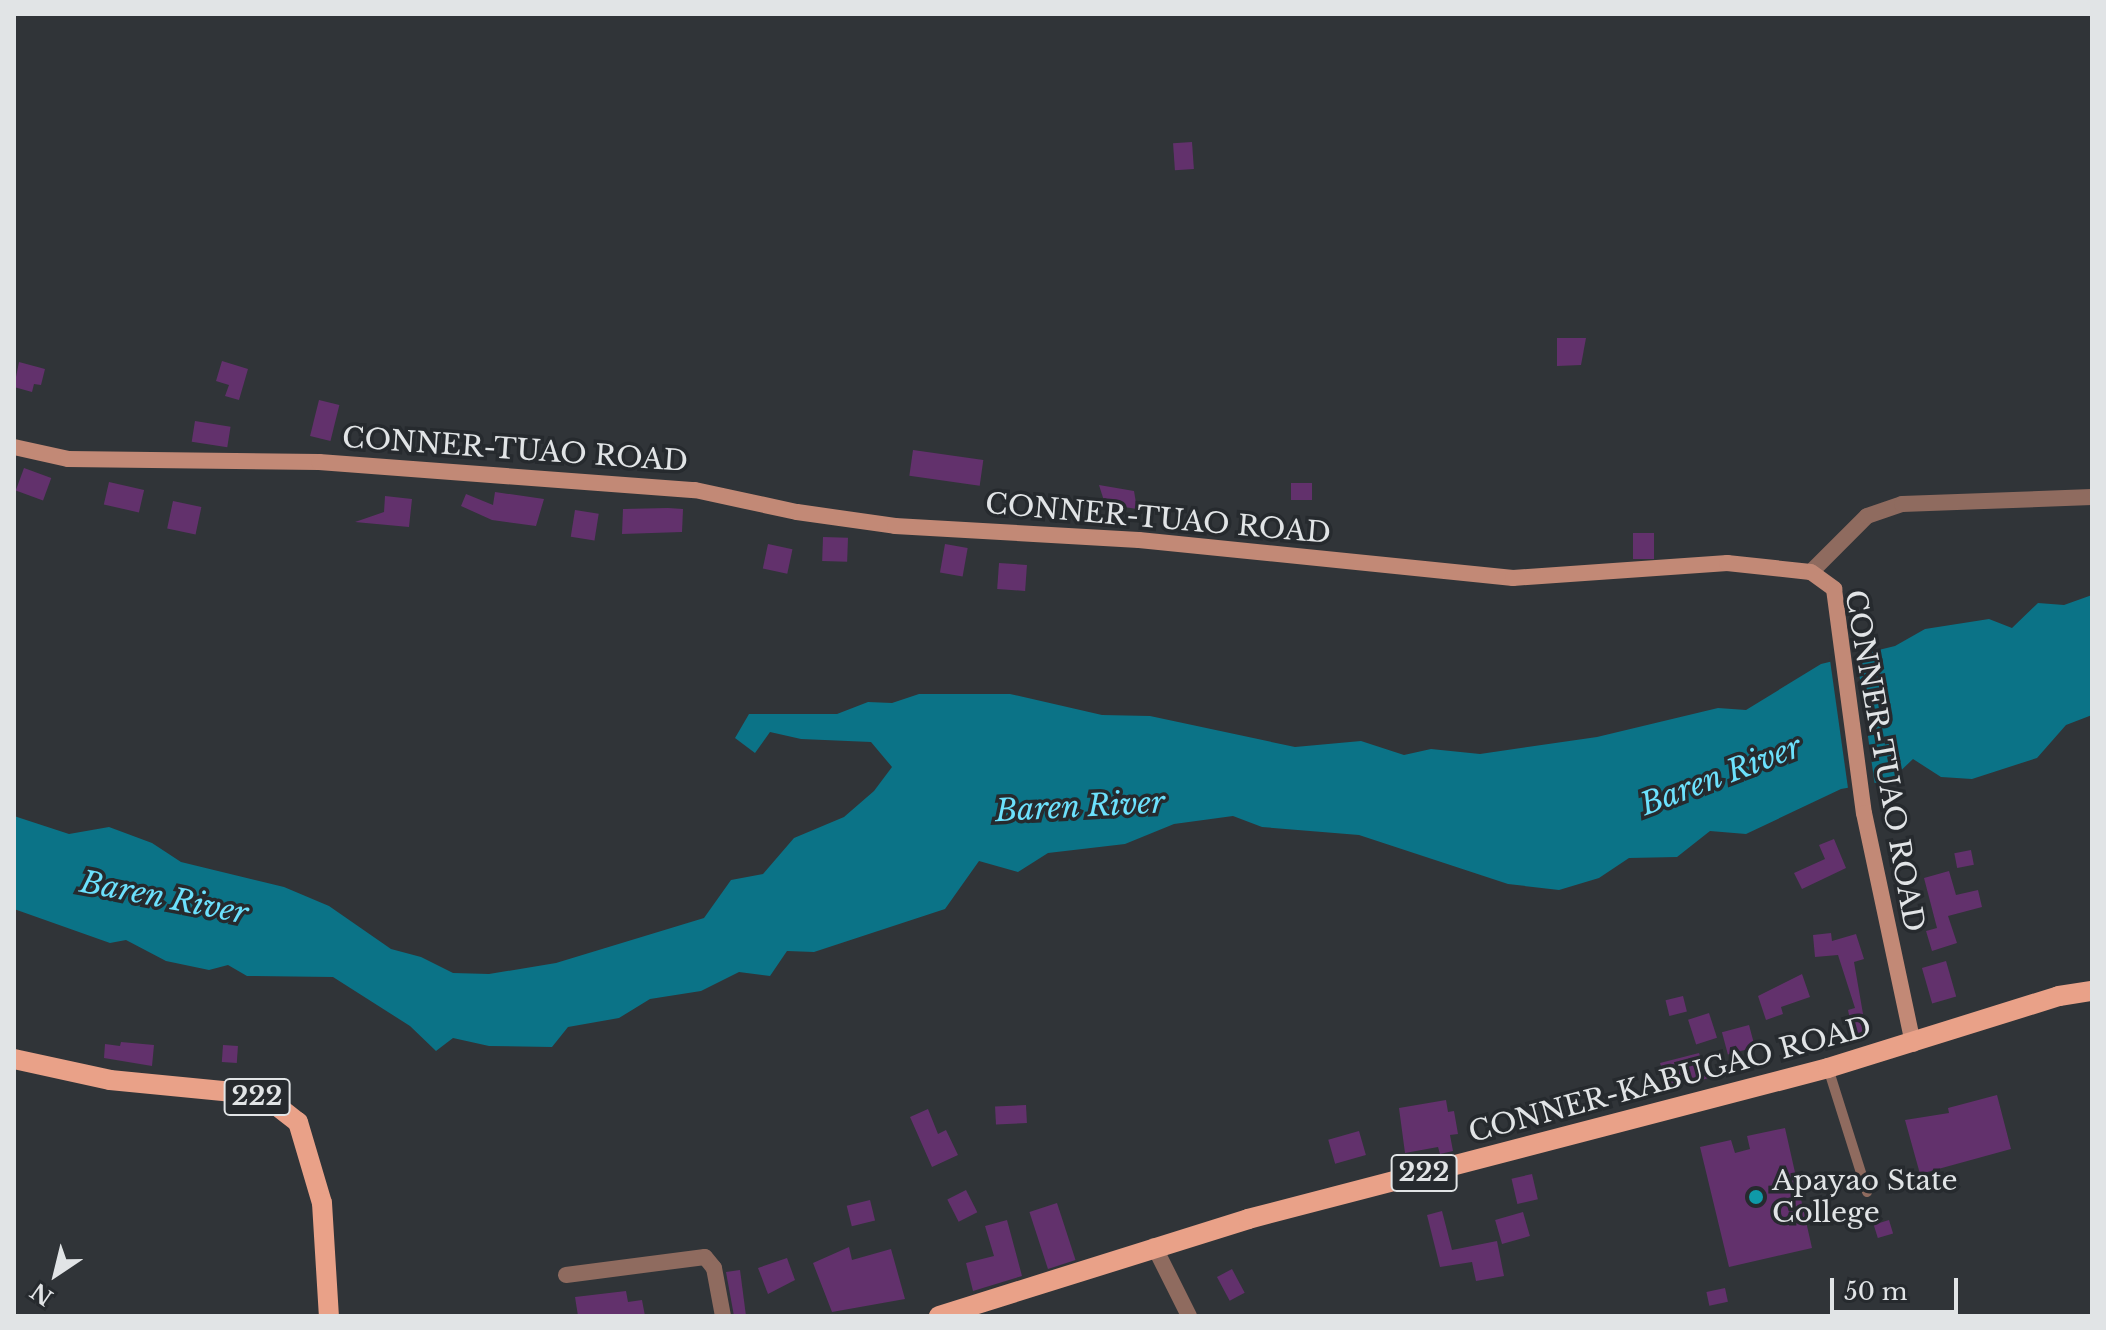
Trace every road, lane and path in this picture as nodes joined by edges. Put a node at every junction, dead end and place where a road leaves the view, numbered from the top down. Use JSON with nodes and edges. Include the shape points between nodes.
{"nodes":[{"id":1,"x":14,"y":447,"type":"edge"},
{"id":2,"x":2092,"y":497,"type":"edge"},
{"id":3,"x":1811,"y":572,"type":"junction"},
{"id":4,"x":2092,"y":991,"type":"edge"},
{"id":5,"x":1913,"y":1044,"type":"junction"},
{"id":6,"x":14,"y":1059,"type":"edge"},
{"id":7,"x":1828,"y":1068,"type":"junction"},
{"id":8,"x":1867,"y":1192,"type":"dead end"},
{"id":9,"x":1154,"y":1246,"type":"junction"},
{"id":10,"x":566,"y":1275,"type":"dead end"},
{"id":11,"x":329,"y":1316,"type":"edge"},
{"id":12,"x":723,"y":1316,"type":"edge"},
{"id":13,"x":939,"y":1316,"type":"edge"},
{"id":14,"x":1189,"y":1316,"type":"edge"}],
"edges":[{"from":1,"to":3,"type":"main road","name":"CONNER-TUAO ROAD","via":[[68,459],[319,462],[695,490],[895,526],[1139,540],[1513,578],[1727,563]]},
{"from":2,"to":3,"type":"street","via":[[1902,504],[1867,516]]},
{"from":3,"to":5,"type":"main road","name":"CONNER-TUAO ROAD","via":[[1834,589],[1864,813]]},
{"from":4,"to":5,"type":"main road","name":"CONNER-KABUGAO ROAD","number":"222","via":[[2059,996]]},
{"from":5,"to":7,"type":"main road","name":"CONNER-KABUGAO ROAD","number":"222"},
{"from":6,"to":11,"type":"main road","number":"222","via":[[110,1080],[243,1093],[272,1102],[298,1122],[322,1203]]},
{"from":7,"to":8,"type":"lane"},
{"from":7,"to":9,"type":"main road","name":"CONNER-KABUGAO ROAD","number":"222"},
{"from":9,"to":13,"type":"main road","name":"CONNER-KABUGAO ROAD","number":"222"},
{"from":9,"to":14,"type":"street"},
{"from":10,"to":12,"type":"street","via":[[705,1257],[714,1268]]}]}
